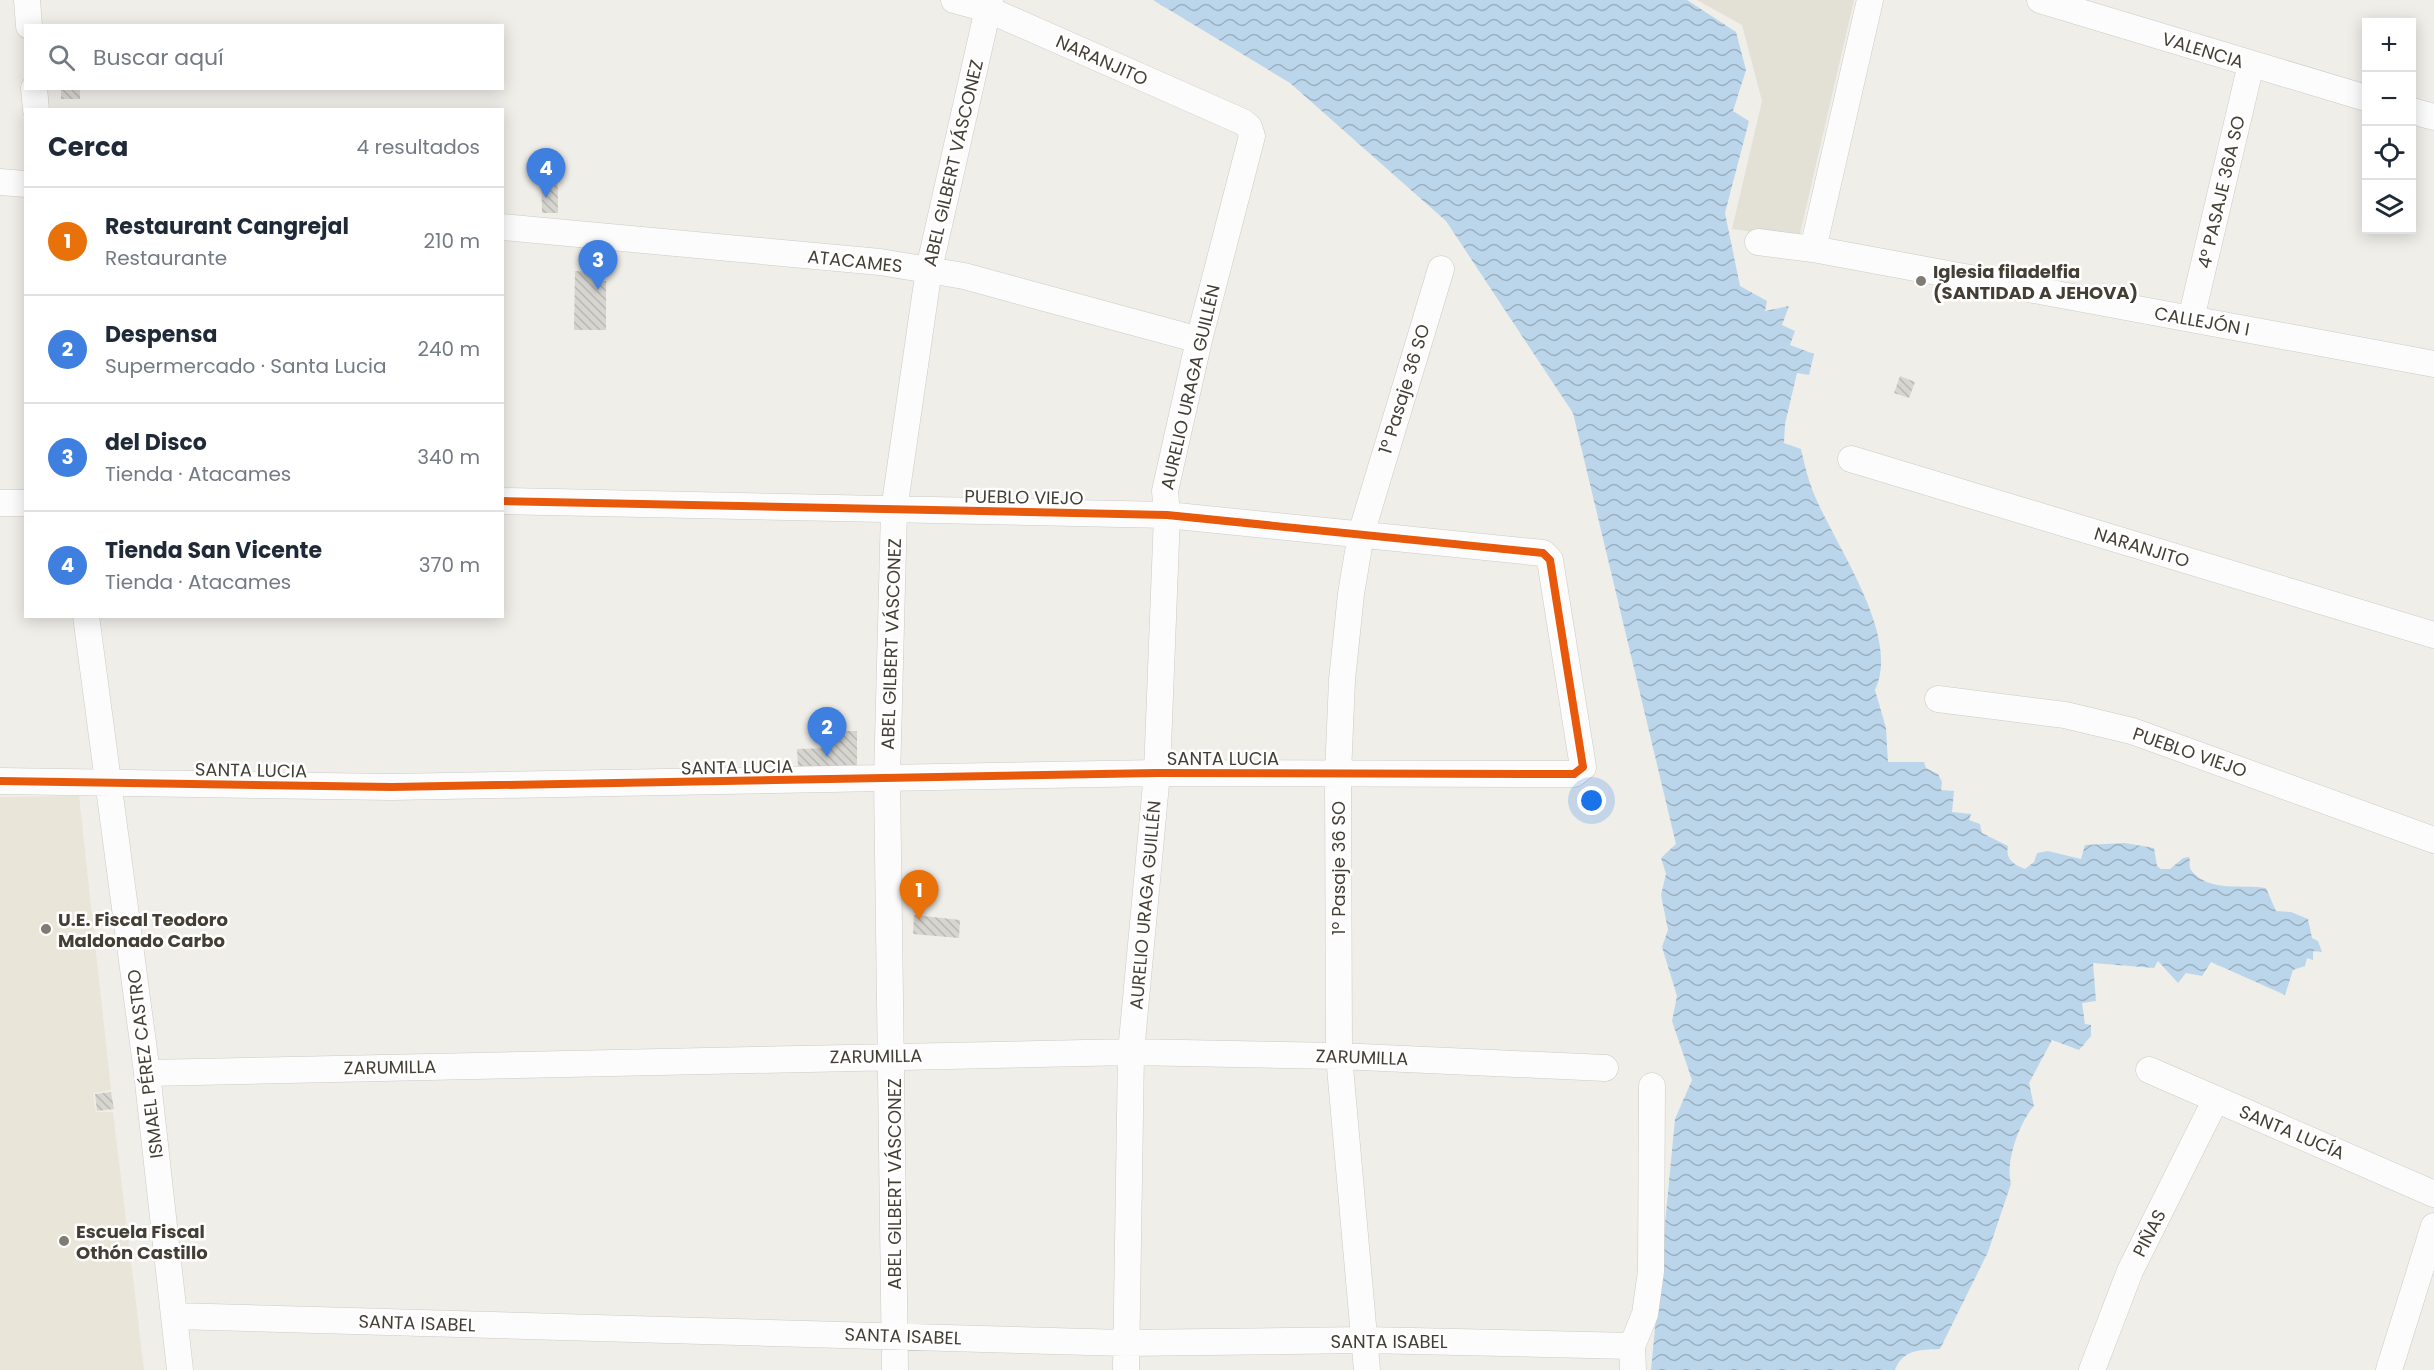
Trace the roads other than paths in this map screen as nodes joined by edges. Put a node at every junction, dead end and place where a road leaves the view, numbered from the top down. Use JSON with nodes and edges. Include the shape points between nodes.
{"nodes":[{"id":1,"x":27,"y":0,"type":"edge"},
{"id":2,"x":954,"y":0,"type":"edge"},
{"id":3,"x":1870,"y":0,"type":"edge"},
{"id":4,"x":2040,"y":0,"type":"edge"},
{"id":5,"x":989,"y":5,"type":"edge"},
{"id":6,"x":29,"y":24,"type":"edge"},
{"id":7,"x":2250,"y":64,"type":"junction"},
{"id":8,"x":34,"y":90,"type":"edge"},
{"id":9,"x":2362,"y":97,"type":"edge"},
{"id":10,"x":36,"y":108,"type":"edge"},
{"id":11,"x":2416,"y":112,"type":"edge"},
{"id":12,"x":2434,"y":117,"type":"edge"},
{"id":13,"x":1249,"y":127,"type":"joint"},
{"id":14,"x":0,"y":183,"type":"edge"},
{"id":15,"x":24,"y":184,"type":"edge"},
{"id":16,"x":504,"y":227,"type":"edge"},
{"id":17,"x":1758,"y":242,"type":"dead end"},
{"id":18,"x":1813,"y":249,"type":"junction"},
{"id":19,"x":929,"y":269,"type":"junction"},
{"id":20,"x":1441,"y":269,"type":"dead end"},
{"id":21,"x":2192,"y":319,"type":"junction"},
{"id":22,"x":1198,"y":340,"type":"junction"},
{"id":23,"x":2434,"y":364,"type":"edge"},
{"id":24,"x":1851,"y":459,"type":"dead end"},
{"id":25,"x":504,"y":501,"type":"edge"},
{"id":26,"x":0,"y":503,"type":"edge"},
{"id":27,"x":24,"y":503,"type":"edge"},
{"id":28,"x":894,"y":510,"type":"junction"},
{"id":29,"x":1167,"y":515,"type":"junction"},
{"id":30,"x":1361,"y":534,"type":"junction"},
{"id":31,"x":86,"y":618,"type":"edge"},
{"id":32,"x":2434,"y":635,"type":"edge"},
{"id":33,"x":1938,"y":699,"type":"dead end"},
{"id":34,"x":1581,"y":771,"type":"joint"},
{"id":35,"x":1157,"y":772,"type":"junction"},
{"id":36,"x":1338,"y":774,"type":"junction"},
{"id":37,"x":887,"y":779,"type":"junction"},
{"id":38,"x":0,"y":781,"type":"edge"},
{"id":39,"x":109,"y":783,"type":"junction"},
{"id":40,"x":2434,"y":840,"type":"edge"},
{"id":41,"x":1131,"y":1052,"type":"junction"},
{"id":42,"x":892,"y":1056,"type":"junction"},
{"id":43,"x":1339,"y":1056,"type":"junction"},
{"id":44,"x":1605,"y":1068,"type":"dead end"},
{"id":45,"x":2149,"y":1070,"type":"dead end"},
{"id":46,"x":147,"y":1073,"type":"junction"},
{"id":47,"x":1652,"y":1086,"type":"dead end"},
{"id":48,"x":2216,"y":1099,"type":"junction"},
{"id":49,"x":2434,"y":1194,"type":"edge"},
{"id":50,"x":2434,"y":1226,"type":"edge"},
{"id":51,"x":174,"y":1316,"type":"junction"},
{"id":52,"x":895,"y":1336,"type":"junction"},
{"id":53,"x":1365,"y":1340,"type":"junction"},
{"id":54,"x":1125,"y":1343,"type":"junction"},
{"id":55,"x":1632,"y":1358,"type":"edge"},
{"id":56,"x":180,"y":1370,"type":"edge"},
{"id":57,"x":895,"y":1370,"type":"edge"},
{"id":58,"x":1126,"y":1370,"type":"edge"},
{"id":59,"x":1367,"y":1370,"type":"edge"},
{"id":60,"x":2091,"y":1370,"type":"edge"},
{"id":61,"x":2390,"y":1370,"type":"edge"}],
"edges":[{"from":1,"to":6,"type":"street"},
{"from":2,"to":5,"type":"street","name":"NARANJITO"},
{"from":3,"to":18,"type":"street"},
{"from":4,"to":7,"type":"street","name":"VALENCIA"},
{"from":5,"to":13,"type":"street","name":"NARANJITO"},
{"from":5,"to":19,"type":"street","name":"ABEL GILBERT VÁSCONEZ"},
{"from":7,"to":9,"type":"street","name":"VALENCIA"},
{"from":7,"to":21,"type":"street","name":"4° PASAJE 36A SO"},
{"from":8,"to":10,"type":"street"},
{"from":11,"to":12,"type":"street"},
{"from":13,"to":22,"type":"street","name":"AURELIO URAGA GUILLÉN","via":[[1251,145]]},
{"from":14,"to":15,"type":"street"},
{"from":16,"to":19,"type":"street","name":"ATACAMES"},
{"from":17,"to":18,"type":"street","name":"CALLEJÓN I"},
{"from":18,"to":21,"type":"street","name":"CALLEJÓN I"},
{"from":19,"to":22,"type":"street","name":"ATACAMES"},
{"from":19,"to":28,"type":"street","name":"ABEL GILBERT VÁSCONEZ"},
{"from":20,"to":30,"type":"street","name":"1º Pasaje 36 SO"},
{"from":21,"to":23,"type":"street","name":"CALLEJÓN I"},
{"from":22,"to":29,"type":"street","name":"AURELIO URAGA GUILLÉN","via":[[1165,491]]},
{"from":24,"to":32,"type":"street","name":"NARANJITO"},
{"from":25,"to":28,"type":"street","name":"PUEBLO VIEJO"},
{"from":26,"to":27,"type":"street"},
{"from":28,"to":29,"type":"street","name":"PUEBLO VIEJO"},
{"from":28,"to":37,"type":"street","name":"ABEL GILBERT VÁSCONEZ"},
{"from":29,"to":30,"type":"street","name":"PUEBLO VIEJO"},
{"from":29,"to":35,"type":"street","name":"AURELIO URAGA GUILLÉN"},
{"from":30,"to":34,"type":"street","name":"PUEBLO VIEJO","via":[[1543,553],[1550,560],[1583,762]]},
{"from":30,"to":36,"type":"street","name":"1º Pasaje 36 SO","via":[[1346,636]]},
{"from":31,"to":39,"type":"street","name":"ISMAEL PÉREZ CASTRO"},
{"from":33,"to":40,"type":"street","name":"PUEBLO VIEJO","via":[[2065,715],[2132,731]]},
{"from":34,"to":36,"type":"street","name":"SANTA LUCIA"},
{"from":35,"to":36,"type":"street","name":"SANTA LUCIA"},
{"from":35,"to":37,"type":"street","name":"SANTA LUCIA"},
{"from":35,"to":41,"type":"street","name":"AURELIO URAGA GUILLÉN"},
{"from":36,"to":43,"type":"street","name":"1º Pasaje 36 SO"},
{"from":37,"to":39,"type":"street","name":"SANTA LUCIA","via":[[392,787]]},
{"from":37,"to":42,"type":"street","name":"ABEL GILBERT VÁSCONEZ"},
{"from":38,"to":39,"type":"street","name":"SANTA LUCIA"},
{"from":39,"to":46,"type":"street","name":"ISMAEL PÉREZ CASTRO"},
{"from":41,"to":42,"type":"street","name":"ZARUMILLA"},
{"from":41,"to":43,"type":"street","name":"ZARUMILLA"},
{"from":41,"to":54,"type":"street","name":"AURELIO URAGA GUILLÉN"},
{"from":42,"to":46,"type":"street","name":"ZARUMILLA"},
{"from":42,"to":52,"type":"street","name":"ABEL GILBERT VÁSCONEZ"},
{"from":43,"to":44,"type":"street","name":"ZARUMILLA"},
{"from":43,"to":53,"type":"street","name":"1º Pasaje 36 SO"},
{"from":45,"to":48,"type":"street","name":"SANTA LUCÍA"},
{"from":46,"to":51,"type":"street","name":"ISMAEL PÉREZ CASTRO"},
{"from":47,"to":55,"type":"street","via":[[1651,1271],[1645,1314]]},
{"from":48,"to":49,"type":"street","name":"SANTA LUCÍA"},
{"from":48,"to":60,"type":"street","name":"PIÑAS","via":[[2130,1271]]},
{"from":50,"to":61,"type":"street"},
{"from":51,"to":52,"type":"street","name":"SANTA ISABEL"},
{"from":51,"to":56,"type":"street","name":"ISMAEL PÉREZ CASTRO"},
{"from":52,"to":54,"type":"street","name":"SANTA ISABEL"},
{"from":52,"to":57,"type":"street","name":"ABEL GILBERT VÁSCONEZ"},
{"from":53,"to":54,"type":"street","name":"SANTA ISABEL"},
{"from":53,"to":55,"type":"street","name":"SANTA ISABEL"},
{"from":53,"to":59,"type":"street","name":"1º Pasaje 36 SO"},
{"from":54,"to":58,"type":"street","name":"AURELIO URAGA GUILLÉN"}]}
